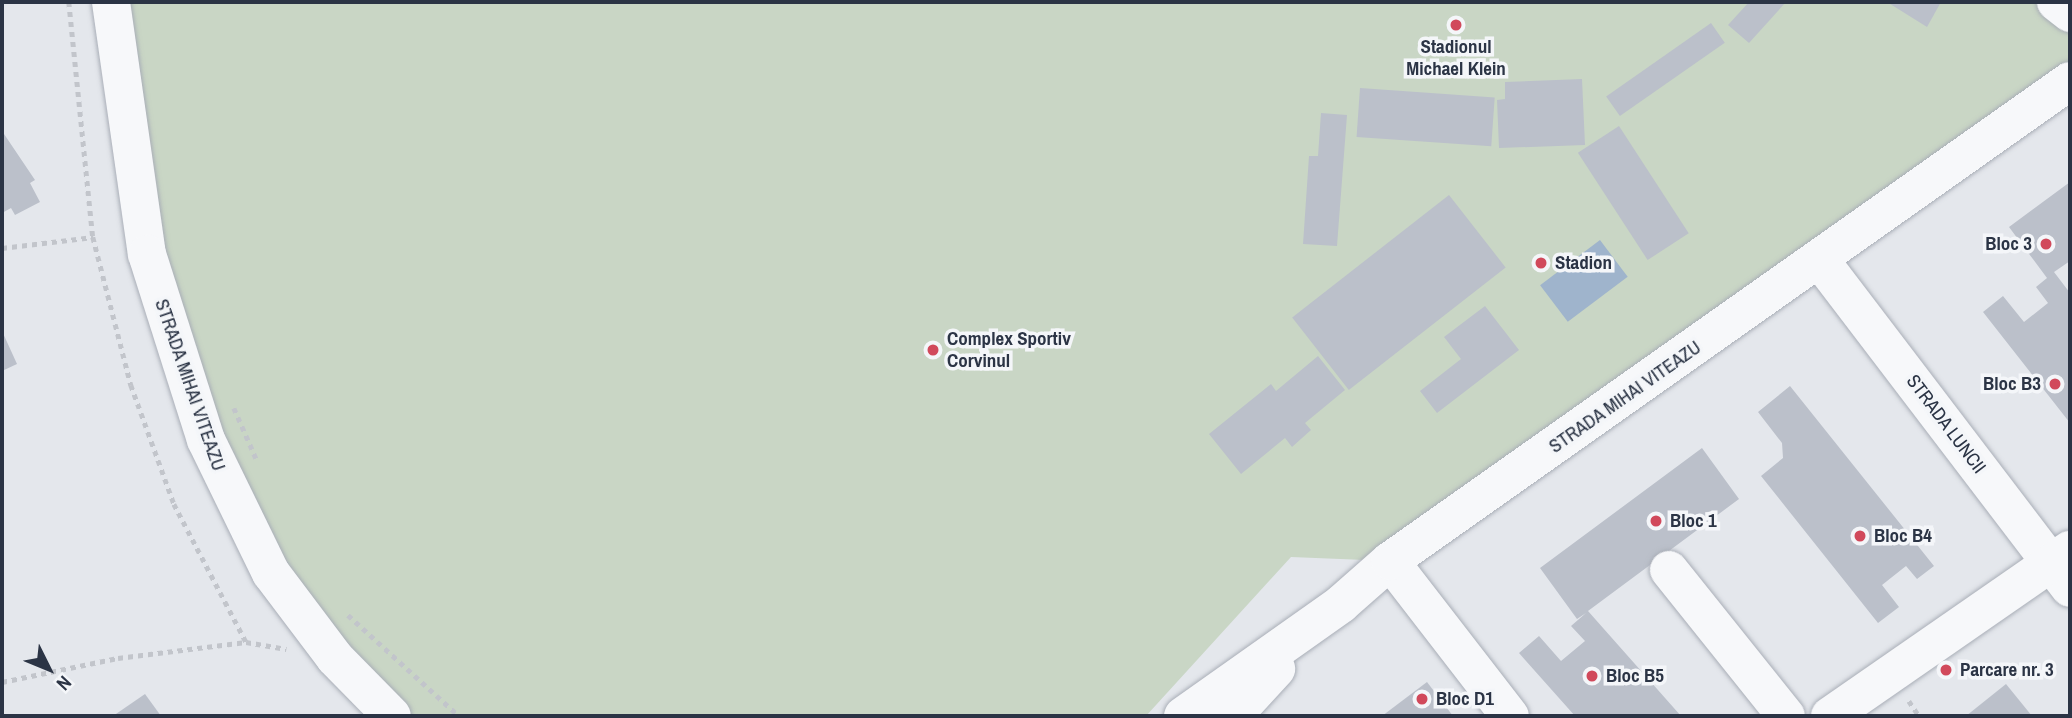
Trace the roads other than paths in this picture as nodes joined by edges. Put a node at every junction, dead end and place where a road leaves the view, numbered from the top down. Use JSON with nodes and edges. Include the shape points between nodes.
{"nodes":[{"id":1,"x":111,"y":2,"type":"edge"},
{"id":2,"x":2056,"y":2,"type":"edge"},
{"id":3,"x":2070,"y":13,"type":"edge"},
{"id":4,"x":2070,"y":80,"type":"edge"},
{"id":5,"x":1821,"y":260,"type":"junction"},
{"id":6,"x":1390,"y":561,"type":"junction"},
{"id":7,"x":2064,"y":568,"type":"edge"},
{"id":8,"x":1669,"y":570,"type":"dead end"},
{"id":9,"x":1340,"y":604,"type":"junction"},
{"id":10,"x":368,"y":703,"type":"edge"},
{"id":11,"x":392,"y":716,"type":"edge"},
{"id":12,"x":1183,"y":716,"type":"edge"},
{"id":13,"x":1233,"y":716,"type":"edge"},
{"id":14,"x":1510,"y":716,"type":"edge"},
{"id":15,"x":1786,"y":716,"type":"edge"},
{"id":16,"x":1830,"y":716,"type":"edge"}],
"edges":[{"from":1,"to":10,"type":"street","name":"STRADA MIHAI VITEAZU","via":[[134,191],[185,380],[248,532]]},
{"from":2,"to":3,"type":"street"},
{"from":4,"to":5,"type":"street","name":"STRADA MIHAI VITEAZU"},
{"from":5,"to":6,"type":"street","name":"STRADA MIHAI VITEAZU"},
{"from":5,"to":7,"type":"street","name":"STRADA LUNCII"},
{"from":6,"to":9,"type":"street","name":"STRADA MIHAI VITEAZU"},
{"from":6,"to":14,"type":"street"},
{"from":7,"to":16,"type":"street"},
{"from":8,"to":15,"type":"street"},
{"from":9,"to":12,"type":"street","name":"STRADA MIHAI VITEAZU"},
{"from":9,"to":13,"type":"street"},
{"from":10,"to":11,"type":"street","name":"STRADA MIHAI VITEAZU"}]}
